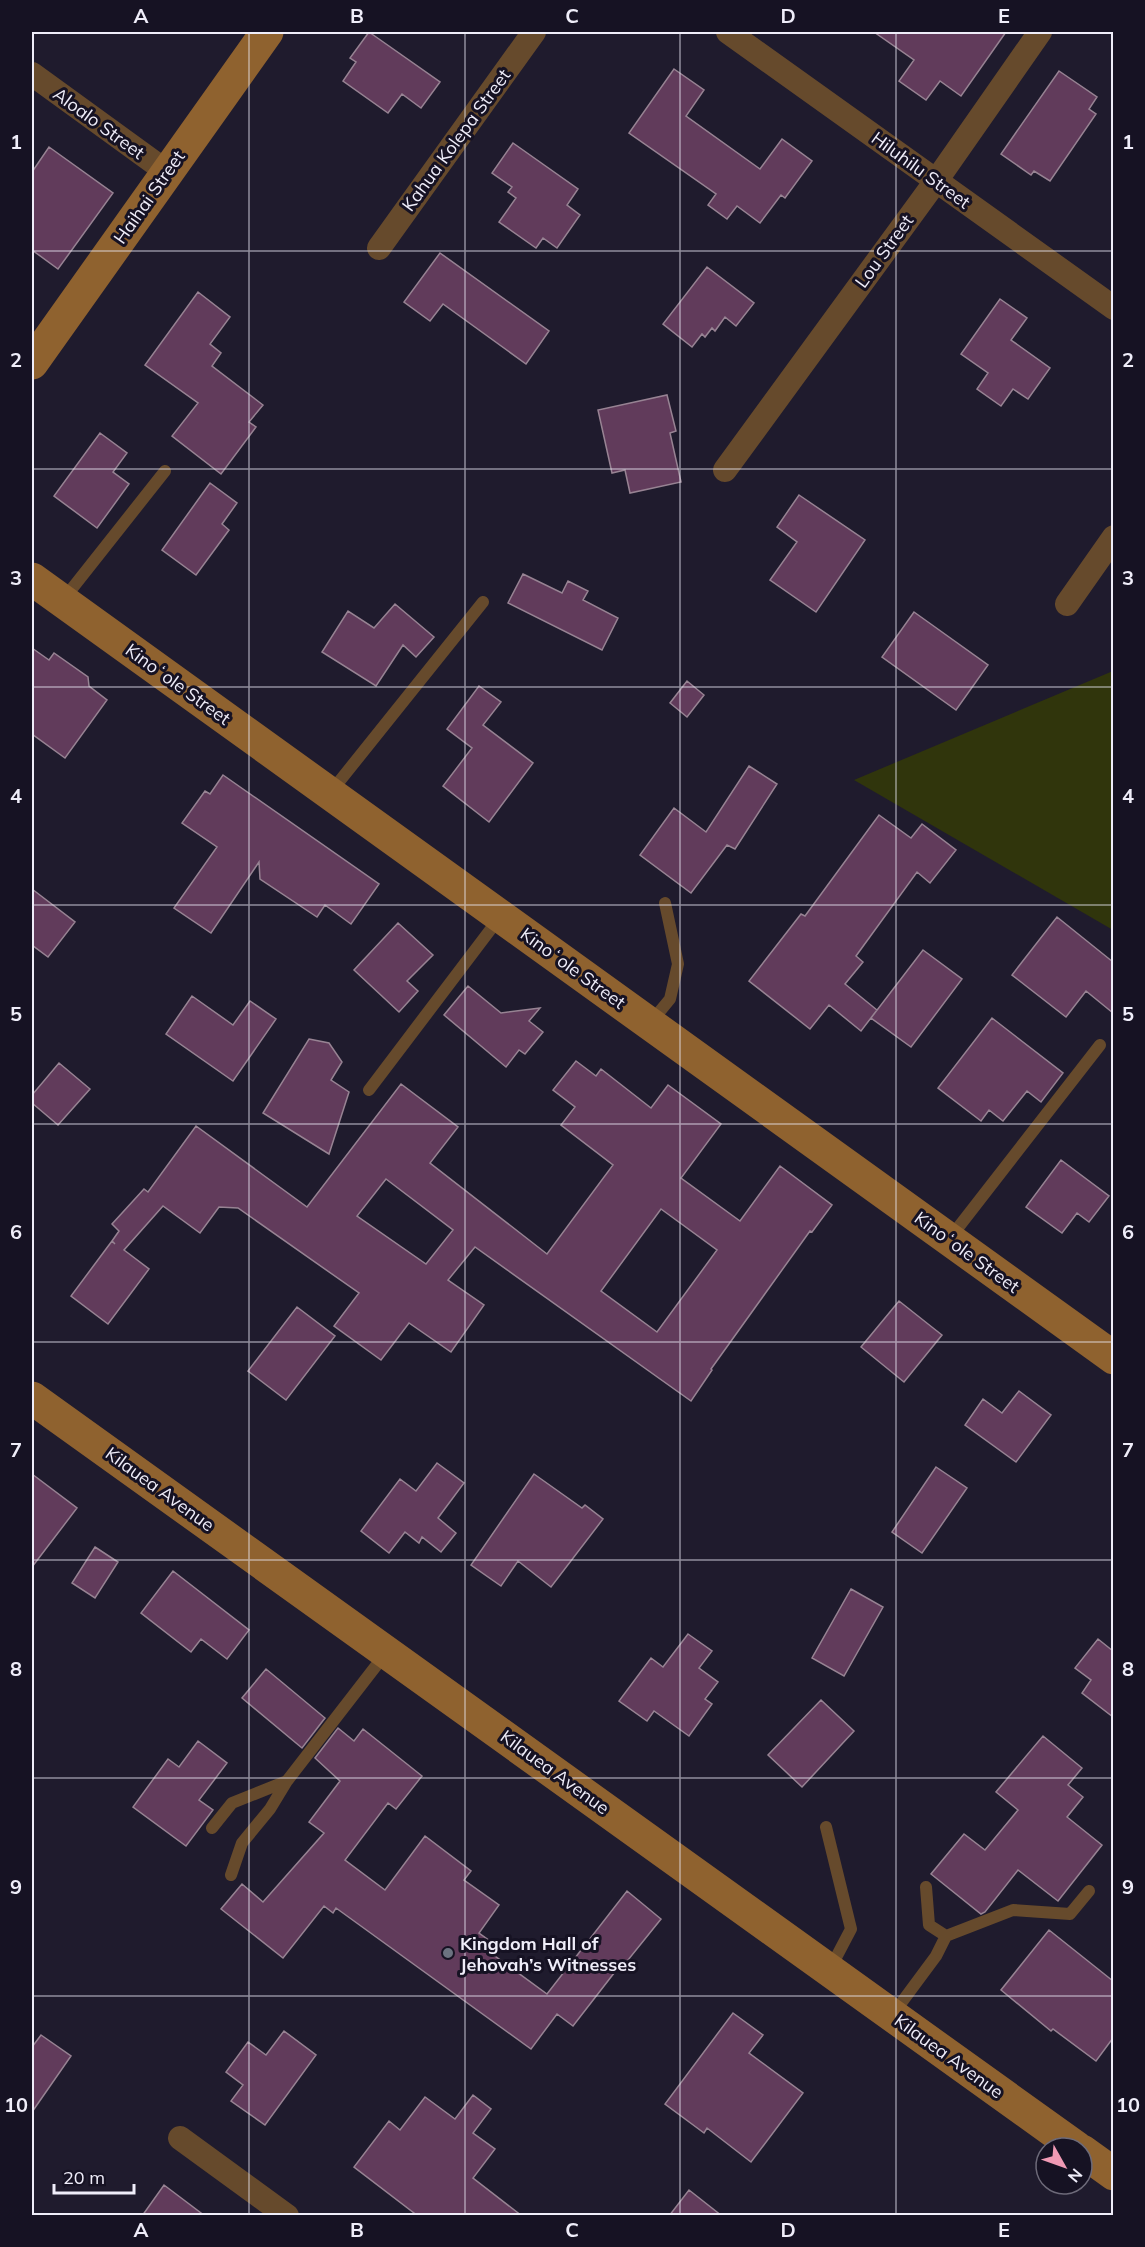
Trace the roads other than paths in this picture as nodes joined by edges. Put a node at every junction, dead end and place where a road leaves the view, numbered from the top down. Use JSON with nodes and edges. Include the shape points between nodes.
{"nodes":[{"id":1,"x":267,"y":32,"type":"edge"},
{"id":2,"x":534,"y":32,"type":"edge"},
{"id":3,"x":728,"y":32,"type":"edge"},
{"id":4,"x":1040,"y":32,"type":"edge"},
{"id":5,"x":32,"y":74,"type":"edge"},
{"id":6,"x":166,"y":172,"type":"junction"},
{"id":7,"x":936,"y":180,"type":"junction"},
{"id":8,"x":379,"y":248,"type":"dead end"},
{"id":9,"x":1113,"y":308,"type":"edge"},
{"id":10,"x":32,"y":363,"type":"edge"},
{"id":11,"x":725,"y":470,"type":"dead end"},
{"id":12,"x":165,"y":471,"type":"dead end"},
{"id":13,"x":1113,"y":537,"type":"edge"},
{"id":14,"x":32,"y":579,"type":"edge"},
{"id":15,"x":62,"y":601,"type":"junction"},
{"id":16,"x":483,"y":602,"type":"dead end"},
{"id":17,"x":1066,"y":604,"type":"dead end"},
{"id":18,"x":330,"y":793,"type":"junction"},
{"id":19,"x":664,"y":903,"type":"dead end"},
{"id":20,"x":500,"y":916,"type":"junction"},
{"id":21,"x":650,"y":1024,"type":"junction"},
{"id":22,"x":1100,"y":1045,"type":"dead end"},
{"id":23,"x":369,"y":1090,"type":"dead end"},
{"id":24,"x":949,"y":1239,"type":"junction"},
{"id":25,"x":1113,"y":1358,"type":"edge"},
{"id":26,"x":32,"y":1398,"type":"edge"},
{"id":27,"x":387,"y":1652,"type":"junction"},
{"id":28,"x":287,"y":1781,"type":"junction"},
{"id":29,"x":826,"y":1827,"type":"dead end"},
{"id":30,"x":212,"y":1828,"type":"dead end"},
{"id":31,"x":231,"y":1875,"type":"dead end"},
{"id":32,"x":926,"y":1887,"type":"dead end"},
{"id":33,"x":1089,"y":1891,"type":"dead end"},
{"id":34,"x":946,"y":1936,"type":"junction"},
{"id":35,"x":830,"y":1971,"type":"junction"},
{"id":36,"x":892,"y":2015,"type":"junction"},
{"id":37,"x":1060,"y":2136,"type":"edge"},
{"id":38,"x":180,"y":2138,"type":"dead end"},
{"id":39,"x":1094,"y":2160,"type":"edge"},
{"id":40,"x":1113,"y":2174,"type":"edge"},
{"id":41,"x":287,"y":2216,"type":"edge"}],
"edges":[{"from":1,"to":6,"type":"street","name":"Haihai Street"},
{"from":2,"to":8,"type":"street","name":"Kahua Kolepa Street"},
{"from":3,"to":7,"type":"street","name":"Hiluhilu Street"},
{"from":4,"to":7,"type":"street","name":"Lou Street"},
{"from":5,"to":6,"type":"street","name":"Aloalo Street"},
{"from":6,"to":10,"type":"street","name":"Haihai Street"},
{"from":7,"to":9,"type":"street","name":"Hiluhilu Street"},
{"from":7,"to":11,"type":"street","name":"Lou Street"},
{"from":12,"to":15,"type":"lane"},
{"from":13,"to":17,"type":"street"},
{"from":14,"to":15,"type":"street","name":"Kinoʻole Street"},
{"from":15,"to":18,"type":"street","name":"Kinoʻole Street"},
{"from":16,"to":18,"type":"lane"},
{"from":18,"to":20,"type":"street","name":"Kinoʻole Street"},
{"from":19,"to":21,"type":"lane","via":[[678,964],[670,999]]},
{"from":20,"to":21,"type":"street","name":"Kinoʻole Street"},
{"from":20,"to":23,"type":"lane"},
{"from":21,"to":24,"type":"street","name":"Kinoʻole Street"},
{"from":22,"to":24,"type":"lane"},
{"from":24,"to":25,"type":"street","name":"Kinoʻole Street"},
{"from":26,"to":27,"type":"street","name":"Kilauea Avenue"},
{"from":27,"to":28,"type":"lane"},
{"from":27,"to":35,"type":"street","name":"Kilauea Avenue"},
{"from":28,"to":30,"type":"lane","via":[[232,1803]]},
{"from":28,"to":31,"type":"lane","via":[[242,1843]]},
{"from":29,"to":35,"type":"lane","via":[[850,1929]]},
{"from":32,"to":34,"type":"lane","via":[[929,1925]]},
{"from":33,"to":34,"type":"lane","via":[[1070,1914],[1013,1910]]},
{"from":34,"to":36,"type":"lane","via":[[936,1956]]},
{"from":35,"to":36,"type":"street","name":"Kilauea Avenue"},
{"from":36,"to":37,"type":"street","name":"Kilauea Avenue"},
{"from":38,"to":41,"type":"street"},
{"from":39,"to":40,"type":"street"}]}
